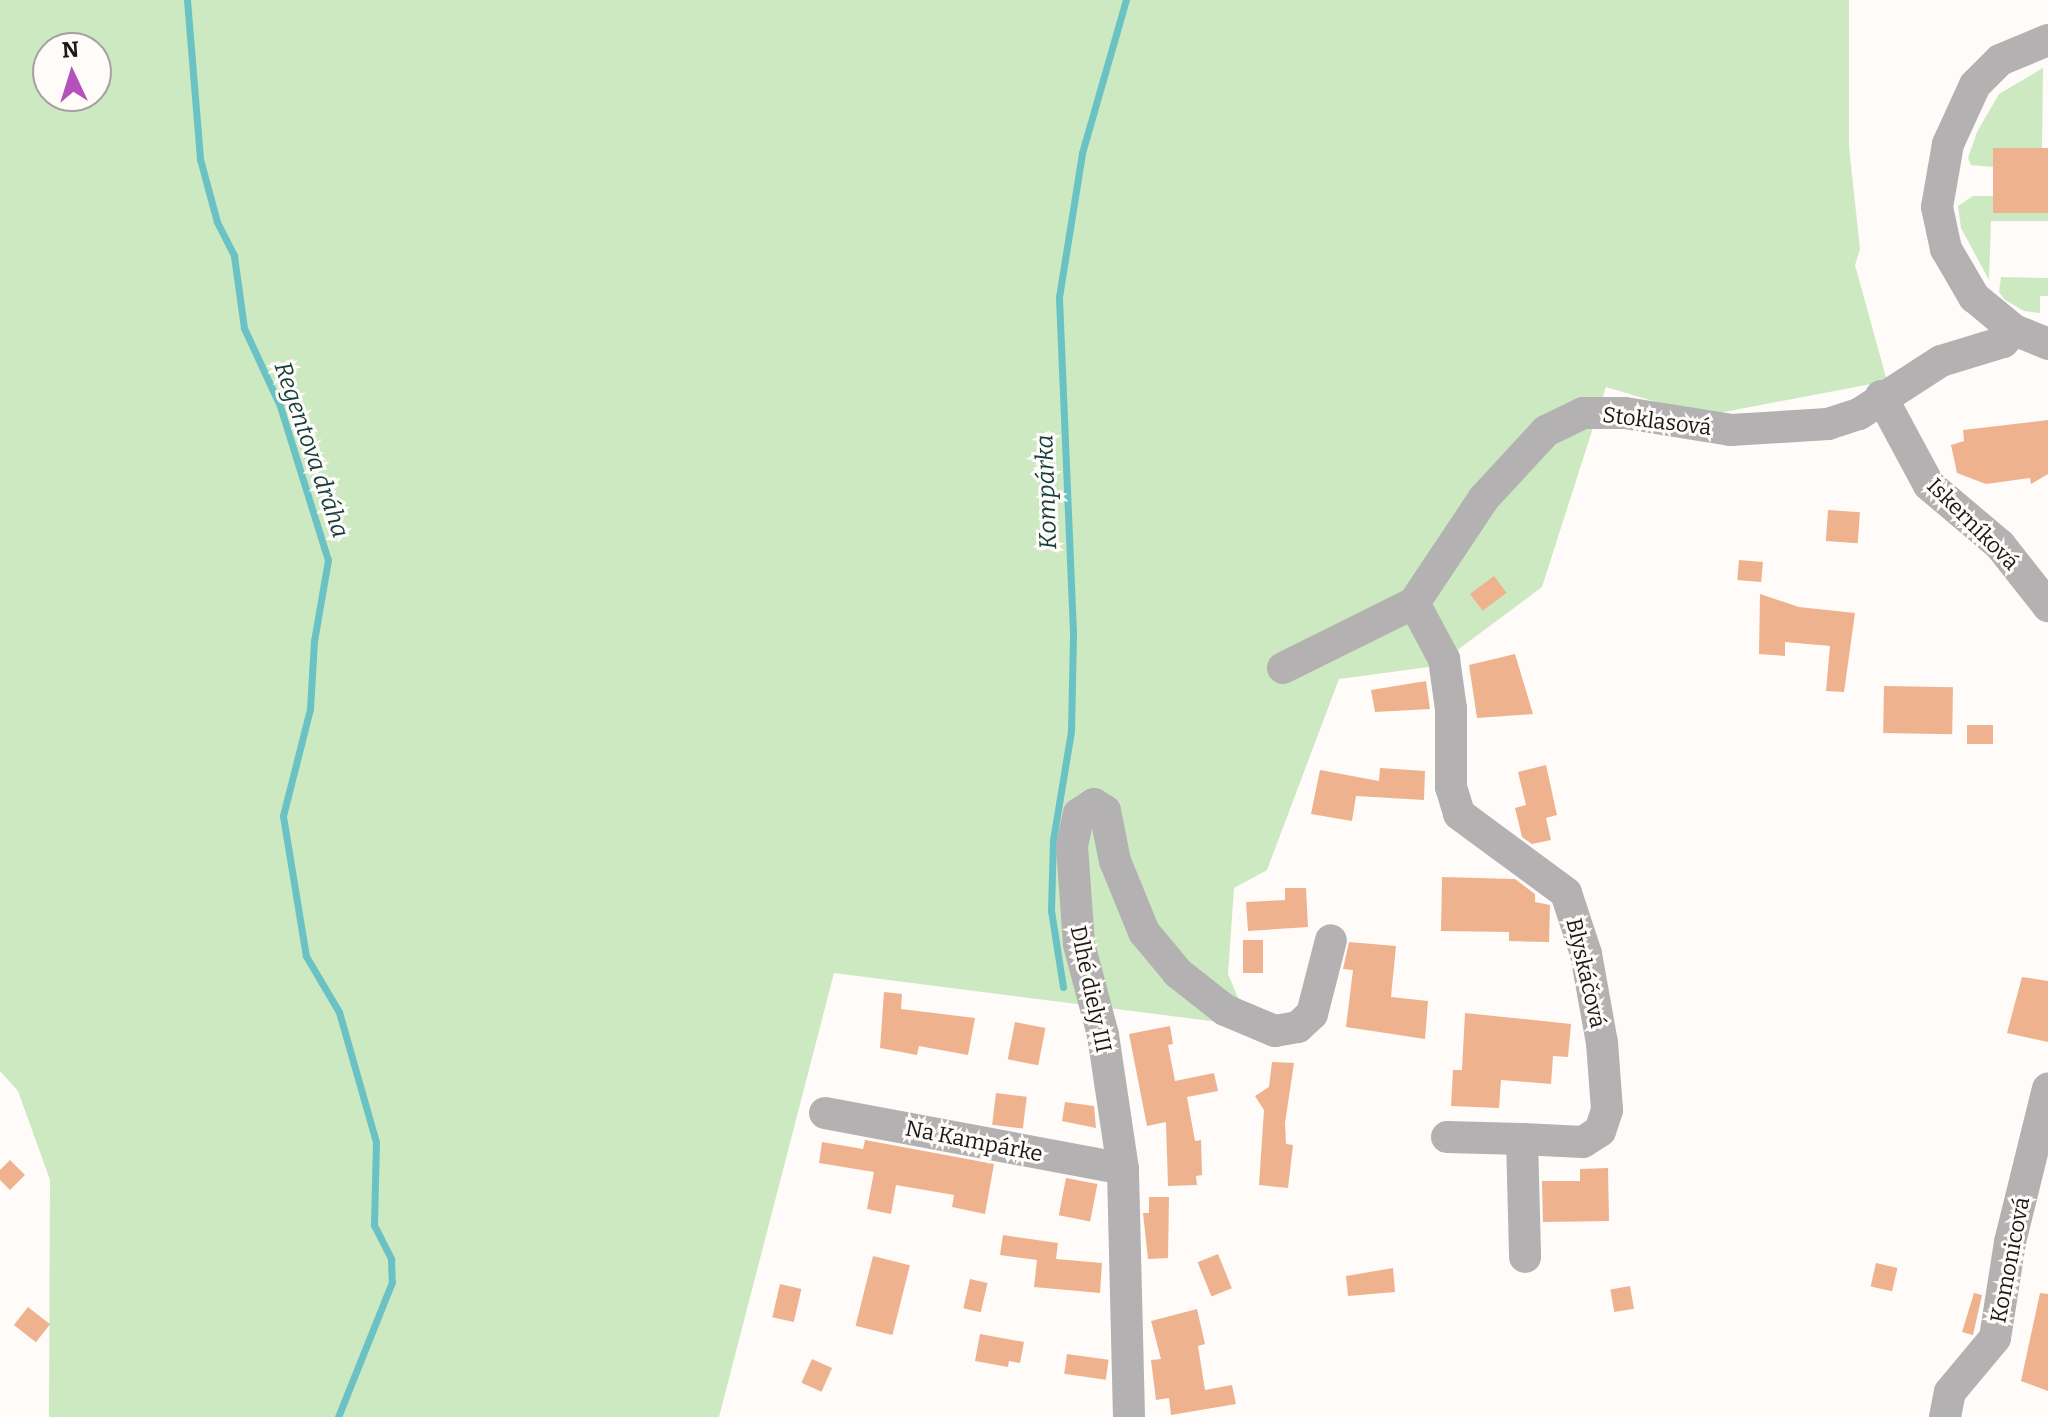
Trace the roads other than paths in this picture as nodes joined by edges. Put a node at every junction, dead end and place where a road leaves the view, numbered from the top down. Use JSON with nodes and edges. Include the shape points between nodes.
{"nodes":[{"id":1,"x":2048,"y":40,"type":"edge"},
{"id":2,"x":2014,"y":330,"type":"junction"},
{"id":3,"x":2048,"y":344,"type":"edge"},
{"id":4,"x":1881,"y":396,"type":"junction"},
{"id":5,"x":1414,"y":603,"type":"junction"},
{"id":6,"x":2048,"y":606,"type":"edge"},
{"id":7,"x":1283,"y":668,"type":"dead end"},
{"id":8,"x":1331,"y":940,"type":"dead end"},
{"id":9,"x":2048,"y":1089,"type":"edge"},
{"id":10,"x":825,"y":1113,"type":"dead end"},
{"id":11,"x":1447,"y":1137,"type":"dead end"},
{"id":12,"x":1522,"y":1139,"type":"junction"},
{"id":13,"x":1123,"y":1169,"type":"junction"},
{"id":14,"x":1525,"y":1257,"type":"dead end"},
{"id":15,"x":1129,"y":1417,"type":"edge"},
{"id":16,"x":1945,"y":1417,"type":"edge"}],
"edges":[{"from":1,"to":2,"type":"street","via":[[2000,60],[1965,101],[1938,190],[1942,236],[1974,297]]},
{"from":2,"to":3,"type":"street"},
{"from":2,"to":4,"type":"street","name":"Stoklasová","via":[[2003,342],[1941,361]]},
{"from":4,"to":5,"type":"street","name":"Stoklasová","via":[[1859,414],[1828,424],[1731,430],[1625,413],[1583,413],[1546,431],[1484,498]]},
{"from":4,"to":6,"type":"street","name":"Iskerníková","via":[[1929,485],[2000,545]]},
{"from":5,"to":7,"type":"street","name":"Stoklasová"},
{"from":5,"to":12,"type":"street","name":"Blyskáčová","via":[[1444,659],[1451,709],[1451,787],[1459,814],[1566,893],[1586,954],[1602,1043],[1607,1110],[1600,1131],[1583,1142]]},
{"from":8,"to":13,"type":"street","name":"Dlhé diely III","via":[[1312,1014],[1298,1027],[1275,1031],[1225,1010],[1178,973],[1144,932],[1115,861],[1105,811],[1094,804],[1085,807],[1072,846],[1079,944],[1103,1035]]},
{"from":9,"to":16,"type":"street","name":"Komonicová","via":[[2010,1242],[1995,1338],[1950,1392]]},
{"from":10,"to":13,"type":"street","name":"Na Kampárke"},
{"from":11,"to":12,"type":"street","name":"Blyskáčová"},
{"from":12,"to":14,"type":"street"},
{"from":13,"to":15,"type":"street","name":"Dlhé diely III"}]}
